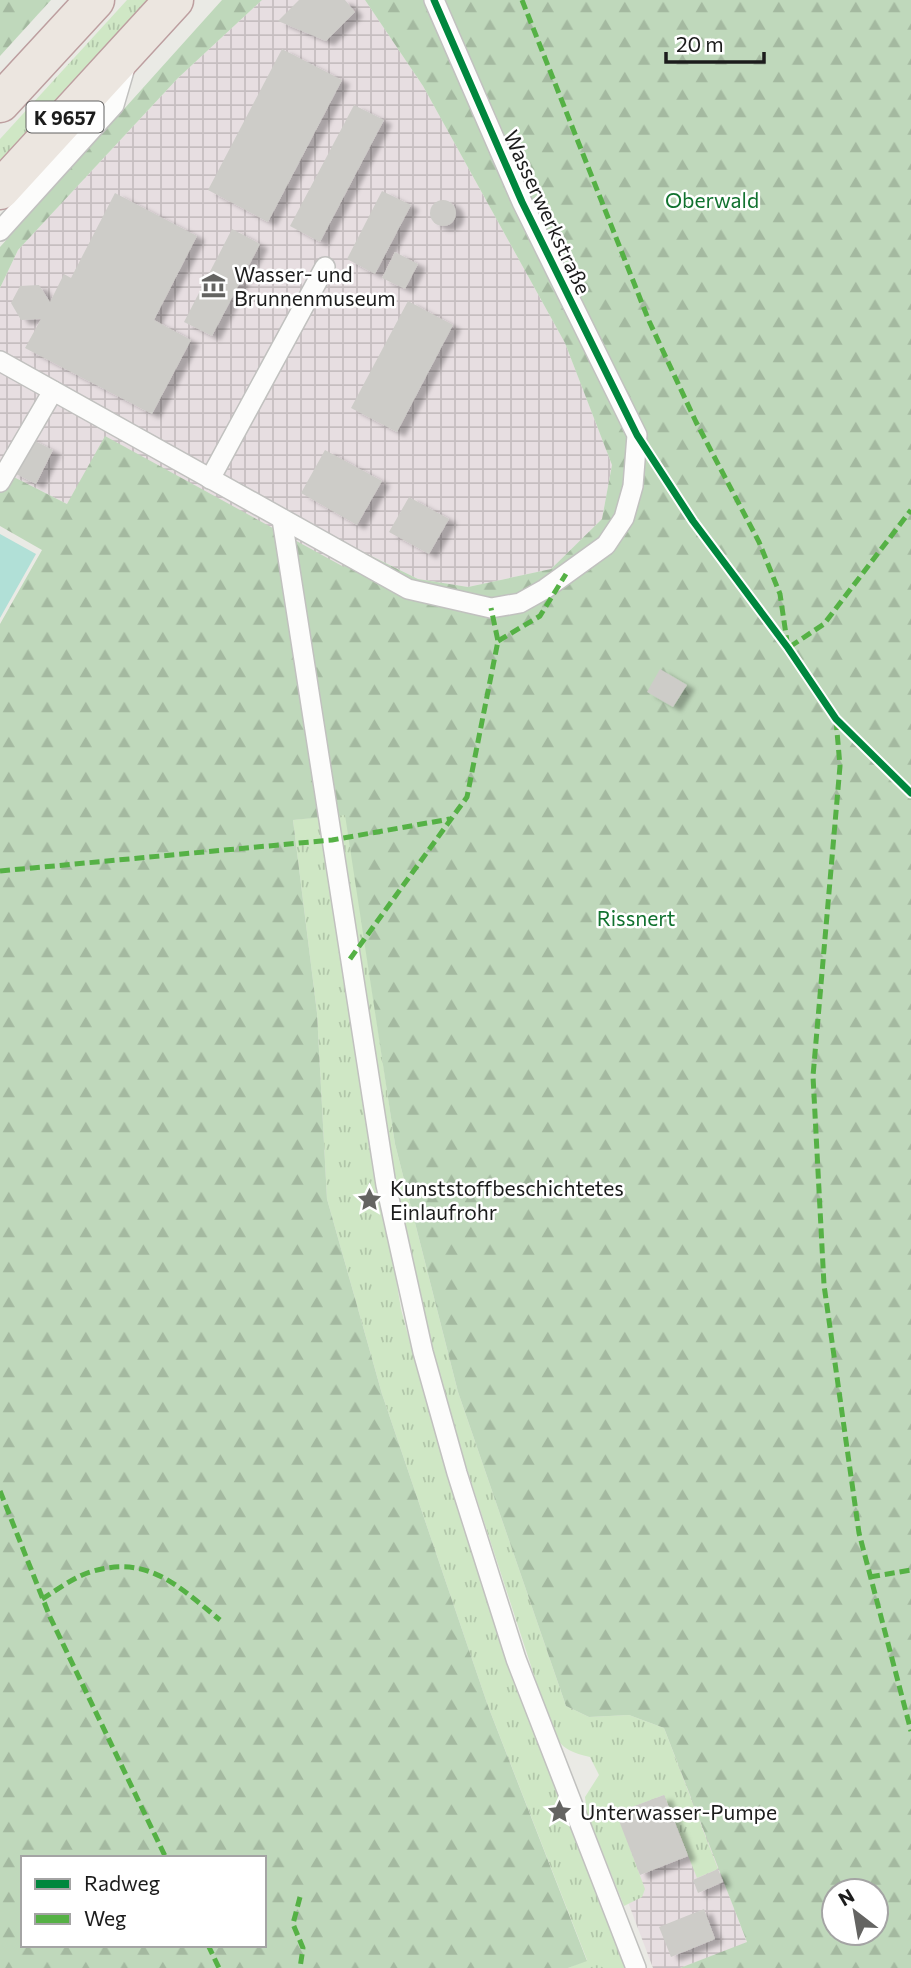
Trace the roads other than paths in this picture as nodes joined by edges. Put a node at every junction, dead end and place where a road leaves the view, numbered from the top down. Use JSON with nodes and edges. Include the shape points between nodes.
{"nodes":[{"id":1,"x":95,"y":0,"type":"edge"},
{"id":2,"x":174,"y":0,"type":"edge"},
{"id":3,"x":434,"y":0,"type":"edge"},
{"id":4,"x":131,"y":45,"type":"junction"},
{"id":5,"x":0,"y":103,"type":"edge"},
{"id":6,"x":0,"y":190,"type":"edge"},
{"id":7,"x":0,"y":231,"type":"edge"},
{"id":8,"x":325,"y":267,"type":"dead end"},
{"id":9,"x":0,"y":361,"type":"edge"},
{"id":10,"x":53,"y":391,"type":"junction"},
{"id":11,"x":210,"y":479,"type":"junction"},
{"id":12,"x":0,"y":482,"type":"edge"},
{"id":13,"x":282,"y":519,"type":"junction"},
{"id":14,"x":636,"y":1968,"type":"edge"}],
"edges":[{"from":1,"to":5,"type":"highway","number":"K 9657"},
{"from":2,"to":4,"type":"highway","number":"K 9657"},
{"from":3,"to":13,"type":"lane","name":"Wasserwerkstraße","via":[[522,202],[637,435],[633,486],[624,518],[606,545],[545,589],[520,603],[491,608],[408,589]]},
{"from":4,"to":6,"type":"highway","number":"K 9657"},
{"from":4,"to":7,"type":"lane","via":[[114,105]]},
{"from":8,"to":11,"type":"lane"},
{"from":9,"to":10,"type":"lane","name":"Wasserwerkstraße"},
{"from":10,"to":11,"type":"lane","name":"Wasserwerkstraße"},
{"from":10,"to":12,"type":"lane"},
{"from":11,"to":13,"type":"lane","name":"Wasserwerkstraße"},
{"from":13,"to":14,"type":"lane","via":[[386,1185],[423,1352],[516,1659]]}]}
